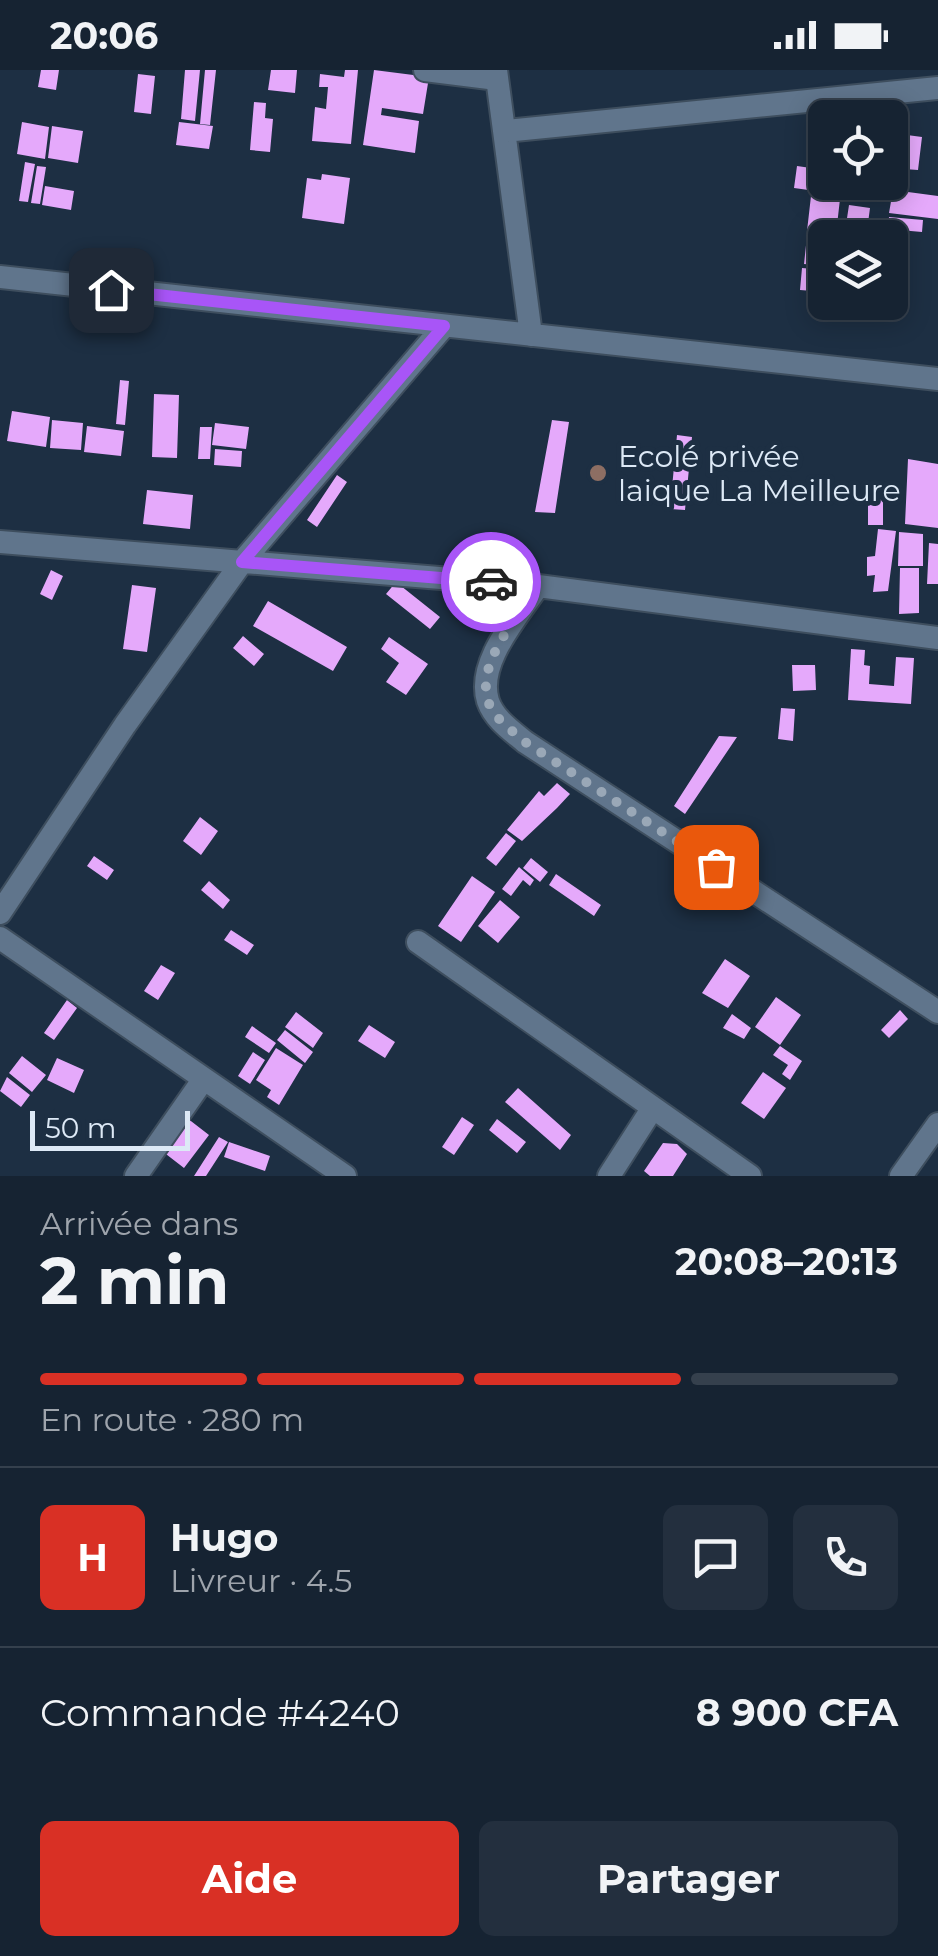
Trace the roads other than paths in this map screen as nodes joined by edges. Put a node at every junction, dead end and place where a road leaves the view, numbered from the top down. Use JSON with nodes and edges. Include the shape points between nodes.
{"nodes":[{"id":1,"x":425,"y":70,"type":"edge"},
{"id":2,"x":497,"y":74,"type":"edge"},
{"id":3,"x":938,"y":88,"type":"edge"},
{"id":4,"x":505,"y":132,"type":"junction"},
{"id":5,"x":0,"y":278,"type":"edge"},
{"id":6,"x":444,"y":326,"type":"junction"},
{"id":7,"x":531,"y":335,"type":"junction"},
{"id":8,"x":938,"y":379,"type":"edge"},
{"id":9,"x":0,"y":542,"type":"edge"},
{"id":10,"x":242,"y":562,"type":"junction"},
{"id":11,"x":538,"y":586,"type":"junction"},
{"id":12,"x":938,"y":638,"type":"edge"},
{"id":13,"x":0,"y":913,"type":"edge"},
{"id":14,"x":0,"y":938,"type":"edge"},
{"id":15,"x":418,"y":942,"type":"dead end"},
{"id":16,"x":938,"y":1012,"type":"edge"},
{"id":17,"x":203,"y":1080,"type":"junction"},
{"id":18,"x":652,"y":1109,"type":"junction"},
{"id":19,"x":938,"y":1124,"type":"edge"},
{"id":20,"x":136,"y":1176,"type":"edge"},
{"id":21,"x":345,"y":1176,"type":"edge"},
{"id":22,"x":609,"y":1176,"type":"edge"},
{"id":23,"x":750,"y":1176,"type":"edge"},
{"id":24,"x":901,"y":1176,"type":"edge"}],
"edges":[{"from":1,"to":2,"type":"street"},
{"from":2,"to":4,"type":"street"},
{"from":3,"to":4,"type":"street"},
{"from":4,"to":7,"type":"street"},
{"from":5,"to":6,"type":"street"},
{"from":6,"to":7,"type":"street"},
{"from":6,"to":10,"type":"street"},
{"from":7,"to":8,"type":"street"},
{"from":9,"to":10,"type":"street"},
{"from":10,"to":11,"type":"street"},
{"from":10,"to":13,"type":"street"},
{"from":11,"to":12,"type":"street"},
{"from":11,"to":16,"type":"street","via":[[485,681],[499,720]]},
{"from":14,"to":17,"type":"street"},
{"from":15,"to":18,"type":"street"},
{"from":17,"to":20,"type":"street"},
{"from":17,"to":21,"type":"street"},
{"from":18,"to":22,"type":"street"},
{"from":18,"to":23,"type":"street"},
{"from":19,"to":24,"type":"street"}]}
